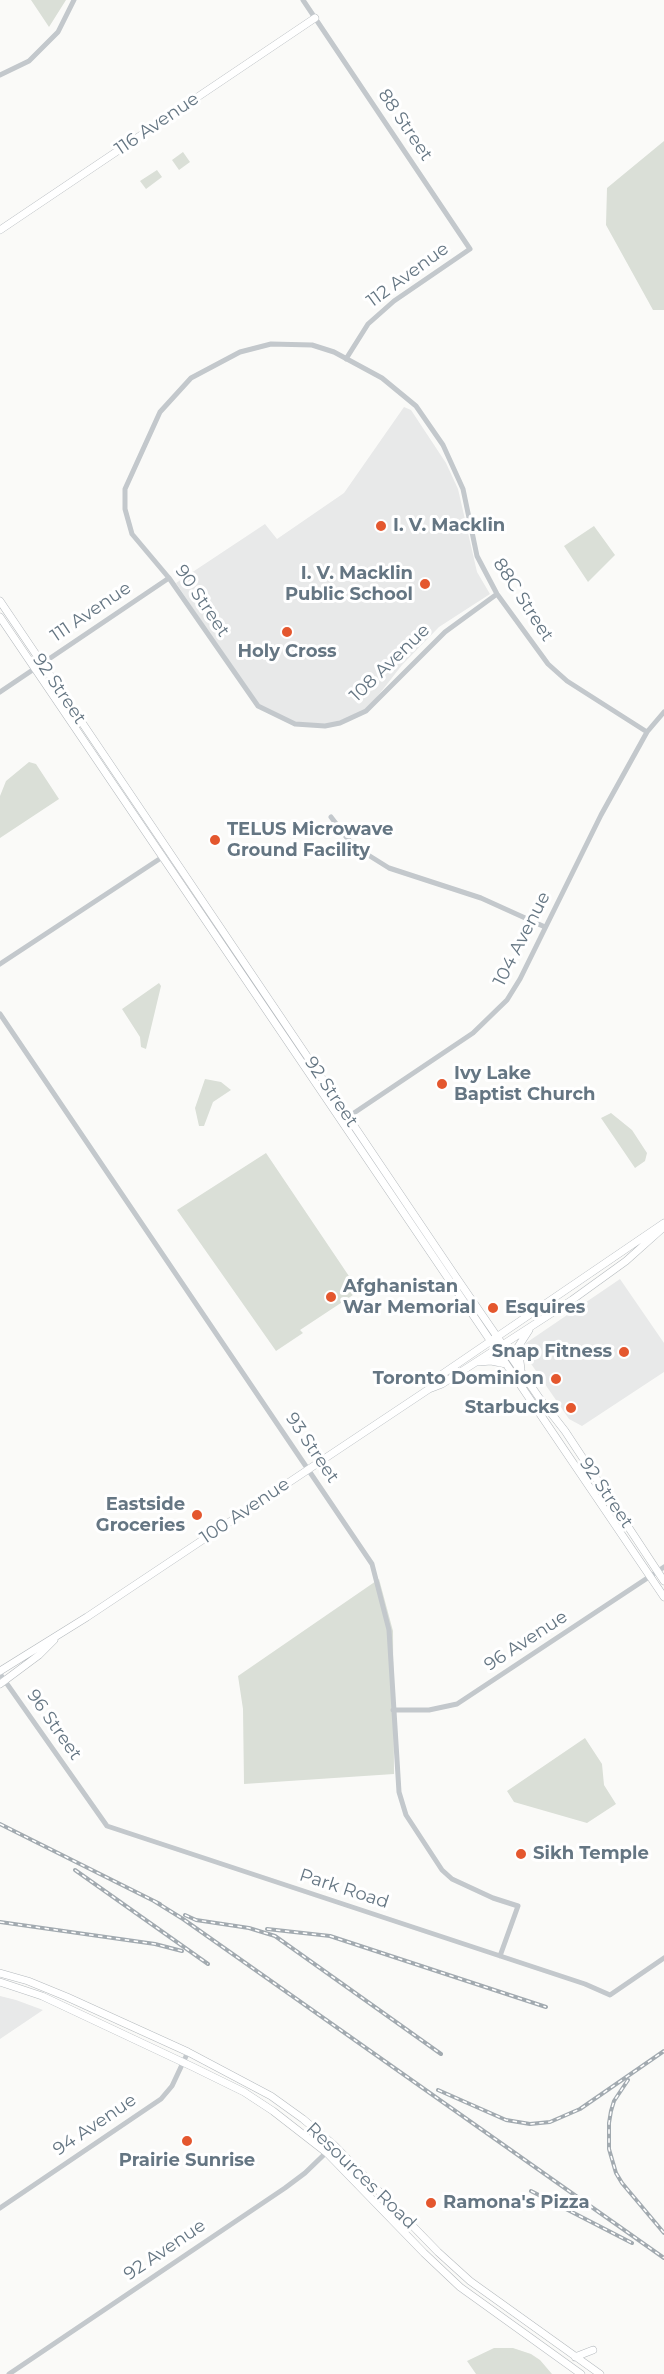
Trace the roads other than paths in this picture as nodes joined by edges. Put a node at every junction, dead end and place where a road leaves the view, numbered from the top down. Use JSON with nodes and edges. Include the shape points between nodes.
{"nodes":[{"id":1,"x":74,"y":0,"type":"edge"},
{"id":2,"x":303,"y":0,"type":"edge"},
{"id":3,"x":315,"y":18,"type":"junction"},
{"id":4,"x":0,"y":75,"type":"edge"},
{"id":5,"x":0,"y":230,"type":"edge"},
{"id":6,"x":470,"y":249,"type":"joint"},
{"id":7,"x":292,"y":344,"type":"joint"},
{"id":8,"x":346,"y":359,"type":"junction"},
{"id":9,"x":169,"y":578,"type":"junction"},
{"id":10,"x":497,"y":594,"type":"junction"},
{"id":11,"x":0,"y":601,"type":"edge"},
{"id":12,"x":0,"y":617,"type":"edge"},
{"id":13,"x":42,"y":663,"type":"junction"},
{"id":14,"x":34,"y":668,"type":"junction"},
{"id":15,"x":0,"y":692,"type":"edge"},
{"id":16,"x":664,"y":712,"type":"edge"},
{"id":17,"x":295,"y":724,"type":"joint"},
{"id":18,"x":647,"y":732,"type":"junction"},
{"id":19,"x":331,"y":817,"type":"dead end"},
{"id":20,"x":170,"y":852,"type":"junction"},
{"id":21,"x":162,"y":857,"type":"junction"},
{"id":22,"x":545,"y":927,"type":"junction"},
{"id":23,"x":0,"y":964,"type":"edge"},
{"id":24,"x":0,"y":1014,"type":"edge"},
{"id":25,"x":348,"y":1117,"type":"junction"},
{"id":26,"x":341,"y":1122,"type":"junction"},
{"id":27,"x":664,"y":1225,"type":"edge"},
{"id":28,"x":530,"y":1328,"type":"junction"},
{"id":29,"x":500,"y":1341,"type":"junction"},
{"id":30,"x":493,"y":1346,"type":"junction"},
{"id":31,"x":473,"y":1363,"type":"junction"},
{"id":32,"x":506,"y":1364,"type":"junction"},
{"id":33,"x":522,"y":1372,"type":"junction"},
{"id":34,"x":429,"y":1389,"type":"junction"},
{"id":35,"x":308,"y":1469,"type":"junction"},
{"id":36,"x":661,"y":1569,"type":"edge"},
{"id":37,"x":651,"y":1577,"type":"junction"},
{"id":38,"x":664,"y":1581,"type":"edge"},
{"id":39,"x":664,"y":1597,"type":"edge"},
{"id":40,"x":60,"y":1634,"type":"junction"},
{"id":41,"x":0,"y":1672,"type":"edge"},
{"id":42,"x":3,"y":1682,"type":"edge"},
{"id":43,"x":393,"y":1710,"type":"junction"},
{"id":44,"x":83,"y":1793,"type":"joint"},
{"id":45,"x":500,"y":1956,"type":"junction"},
{"id":46,"x":664,"y":1958,"type":"edge"},
{"id":47,"x":0,"y":1973,"type":"edge"},
{"id":48,"x":0,"y":1982,"type":"edge"},
{"id":49,"x":188,"y":2052,"type":"junction"},
{"id":50,"x":183,"y":2064,"type":"junction"},
{"id":51,"x":334,"y":2145,"type":"junction"},
{"id":52,"x":327,"y":2153,"type":"junction"},
{"id":53,"x":0,"y":2208,"type":"edge"},
{"id":54,"x":593,"y":2350,"type":"dead end"},
{"id":55,"x":575,"y":2357,"type":"junction"},
{"id":56,"x":585,"y":2363,"type":"junction"},
{"id":57,"x":578,"y":2373,"type":"edge"},
{"id":58,"x":9,"y":2374,"type":"edge"},
{"id":59,"x":600,"y":2374,"type":"edge"}],
"edges":[{"from":1,"to":4,"type":"street","via":[[58,32],[29,61]]},
{"from":2,"to":3,"type":"street","name":"88 Street"},
{"from":3,"to":5,"type":"main road","name":"116 Avenue"},
{"from":3,"to":6,"type":"street","name":"88 Street"},
{"from":6,"to":8,"type":"street","name":"112 Avenue","via":[[394,301],[368,324]]},
{"from":7,"to":8,"type":"street","name":"88C Street","via":[[312,345]]},
{"from":7,"to":9,"type":"street","name":"90 Street","via":[[271,344],[240,352],[191,378],[160,412],[125,489],[125,509],[128,524],[139,542]]},
{"from":8,"to":10,"type":"street","name":"88C Street","via":[[382,378],[416,406],[443,445],[463,489],[477,556]]},
{"from":9,"to":13,"type":"street","name":"111 Avenue"},
{"from":9,"to":17,"type":"street","name":"90 Street","via":[[258,706]]},
{"from":10,"to":17,"type":"street","name":"108 Avenue","via":[[445,632],[366,711],[325,726]]},
{"from":10,"to":18,"type":"street","name":"88C Street","via":[[561,676]]},
{"from":11,"to":13,"type":"main road","name":"92 Street"},
{"from":12,"to":14,"type":"main road","name":"92 Street"},
{"from":13,"to":14,"type":"street","name":"111 Avenue"},
{"from":13,"to":20,"type":"main road","name":"92 Street"},
{"from":14,"to":15,"type":"street","name":"111 Avenue"},
{"from":14,"to":21,"type":"main road","name":"92 Street"},
{"from":16,"to":18,"type":"street","name":"104 Avenue"},
{"from":18,"to":22,"type":"street","name":"104 Avenue"},
{"from":19,"to":22,"type":"street","via":[[357,848],[388,868],[481,898]]},
{"from":20,"to":21,"type":"street"},
{"from":20,"to":25,"type":"main road","name":"92 Street"},
{"from":21,"to":23,"type":"street"},
{"from":21,"to":26,"type":"main road","name":"92 Street"},
{"from":22,"to":25,"type":"street","name":"104 Avenue","via":[[514,989],[491,1017]]},
{"from":24,"to":35,"type":"street","name":"93 Street"},
{"from":25,"to":26,"type":"street","name":"104 Avenue"},
{"from":25,"to":29,"type":"main road","name":"92 Street"},
{"from":26,"to":30,"type":"main road","name":"92 Street"},
{"from":27,"to":28,"type":"main road","name":"100 Avenue","via":[[626,1261]]},
{"from":27,"to":29,"type":"main road","name":"100 Avenue"},
{"from":28,"to":29,"type":"main road","name":"100 Avenue"},
{"from":28,"to":33,"type":"main road","via":[[518,1347]]},
{"from":29,"to":30,"type":"main road","name":"100 Avenue"},
{"from":29,"to":33,"type":"main road","name":"92 Street"},
{"from":30,"to":31,"type":"main road","name":"100 Avenue"},
{"from":30,"to":32,"type":"main road","name":"92 Street"},
{"from":30,"to":34,"type":"main road","name":"100 Avenue","via":[[438,1377]]},
{"from":31,"to":32,"type":"main road","via":[[491,1360]]},
{"from":31,"to":34,"type":"main road","name":"100 Avenue"},
{"from":32,"to":37,"type":"main road","name":"92 Street"},
{"from":33,"to":36,"type":"main road","name":"92 Street"},
{"from":34,"to":35,"type":"main road","name":"100 Avenue"},
{"from":35,"to":40,"type":"main road","name":"100 Avenue"},
{"from":35,"to":43,"type":"street","name":"93 Street","via":[[372,1564],[389,1630]]},
{"from":36,"to":37,"type":"street","name":"96 Avenue"},
{"from":36,"to":38,"type":"main road","name":"92 Street"},
{"from":37,"to":39,"type":"main road","name":"92 Street"},
{"from":37,"to":43,"type":"street","name":"96 Avenue","via":[[457,1704],[429,1710]]},
{"from":40,"to":41,"type":"main road","name":"100 Avenue"},
{"from":40,"to":42,"type":"main road","name":"100 Avenue","via":[[39,1656]]},
{"from":41,"to":42,"type":"street","name":"96 Street"},
{"from":42,"to":44,"type":"street","name":"96 Street"},
{"from":43,"to":45,"type":"street","name":"93 Street","via":[[399,1792],[405,1815],[452,1880],[518,1906]]},
{"from":44,"to":45,"type":"street","name":"Park Road","via":[[107,1826]]},
{"from":45,"to":46,"type":"street","name":"Park Road","via":[[610,1995]]},
{"from":47,"to":49,"type":"main road","name":"Resources Road","via":[[67,1997]]},
{"from":48,"to":50,"type":"main road","name":"Resources Road","via":[[42,1996]]},
{"from":49,"to":50,"type":"street","name":"94 Avenue"},
{"from":49,"to":51,"type":"main road","name":"Resources Road","via":[[271,2096]]},
{"from":50,"to":52,"type":"main road","name":"Resources Road","via":[[244,2092]]},
{"from":50,"to":53,"type":"street","name":"94 Avenue","via":[[163,2097]]},
{"from":51,"to":52,"type":"street","name":"92 Avenue"},
{"from":51,"to":55,"type":"main road","name":"Resources Road","via":[[470,2281]]},
{"from":52,"to":57,"type":"main road","name":"Resources Road","via":[[460,2287]]},
{"from":52,"to":58,"type":"street","name":"92 Avenue","via":[[285,2188]]},
{"from":54,"to":55,"type":"main road"},
{"from":55,"to":56,"type":"main road","name":"Resources Road"},
{"from":56,"to":57,"type":"street"},
{"from":56,"to":59,"type":"main road","name":"Resources Road"}]}
